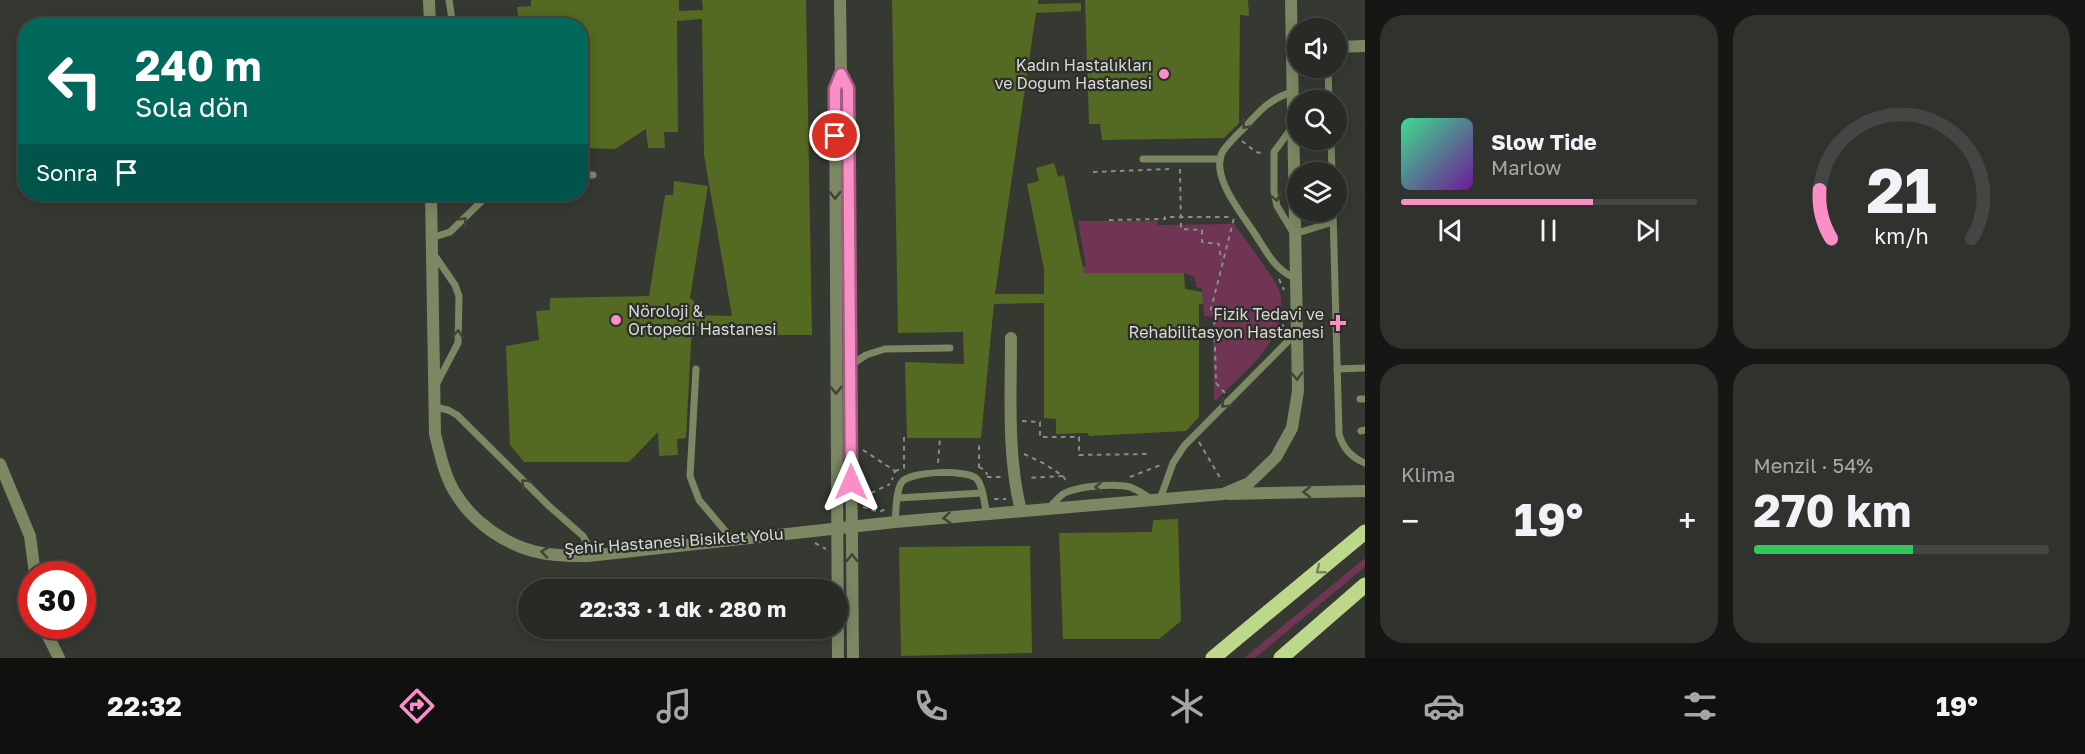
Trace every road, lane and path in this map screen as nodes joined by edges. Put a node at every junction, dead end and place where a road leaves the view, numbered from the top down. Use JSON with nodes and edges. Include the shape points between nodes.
{"nodes":[{"id":1,"x":429,"y":0,"type":"edge"},
{"id":2,"x":449,"y":0,"type":"edge"},
{"id":3,"x":840,"y":0,"type":"edge"},
{"id":4,"x":1291,"y":0,"type":"edge"},
{"id":5,"x":430,"y":18,"type":"edge"},
{"id":6,"x":452,"y":18,"type":"edge"},
{"id":7,"x":1292,"y":18,"type":"edge"},
{"id":8,"x":1365,"y":46,"type":"edge"},
{"id":9,"x":1347,"y":47,"type":"edge"},
{"id":10,"x":841,"y":74,"type":"junction"},
{"id":11,"x":1287,"y":94,"type":"edge"},
{"id":12,"x":1287,"y":132,"type":"edge"},
{"id":13,"x":1236,"y":147,"type":"dead end"},
{"id":14,"x":1268,"y":158,"type":"dead end"},
{"id":15,"x":1143,"y":159,"type":"dead end"},
{"id":16,"x":1220,"y":159,"type":"junction"},
{"id":17,"x":1093,"y":172,"type":"dead end"},
{"id":18,"x":588,"y":175,"type":"edge"},
{"id":19,"x":593,"y":175,"type":"dead end"},
{"id":20,"x":431,"y":201,"type":"edge"},
{"id":21,"x":482,"y":201,"type":"edge"},
{"id":22,"x":1181,"y":216,"type":"junction"},
{"id":23,"x":1234,"y":217,"type":"junction"},
{"id":24,"x":1109,"y":220,"type":"dead end"},
{"id":25,"x":1294,"y":222,"type":"edge"},
{"id":26,"x":1333,"y":222,"type":"joint"},
{"id":27,"x":1241,"y":223,"type":"dead end"},
{"id":28,"x":1294,"y":234,"type":"junction"},
{"id":29,"x":432,"y":245,"type":"junction"},
{"id":30,"x":1221,"y":263,"type":"junction"},
{"id":31,"x":1295,"y":278,"type":"junction"},
{"id":32,"x":1279,"y":279,"type":"dead end"},
{"id":33,"x":1285,"y":297,"type":"dead end"},
{"id":34,"x":1285,"y":315,"type":"dead end"},
{"id":35,"x":1296,"y":333,"type":"junction"},
{"id":36,"x":1011,"y":338,"type":"dead end"},
{"id":37,"x":1276,"y":341,"type":"dead end"},
{"id":38,"x":950,"y":348,"type":"dead end"},
{"id":39,"x":851,"y":365,"type":"junction"},
{"id":40,"x":1365,"y":368,"type":"edge"},
{"id":41,"x":696,"y":369,"type":"dead end"},
{"id":42,"x":1337,"y":369,"type":"junction"},
{"id":43,"x":435,"y":387,"type":"junction"},
{"id":44,"x":1232,"y":387,"type":"dead end"},
{"id":45,"x":1225,"y":393,"type":"junction"},
{"id":46,"x":1220,"y":398,"type":"dead end"},
{"id":47,"x":435,"y":407,"type":"junction"},
{"id":48,"x":1022,"y":421,"type":"dead end"},
{"id":49,"x":904,"y":435,"type":"dead end"},
{"id":50,"x":940,"y":438,"type":"dead end"},
{"id":51,"x":979,"y":442,"type":"dead end"},
{"id":52,"x":1192,"y":444,"type":"dead end"},
{"id":53,"x":854,"y":448,"type":"dead end"},
{"id":54,"x":1021,"y":454,"type":"dead end"},
{"id":55,"x":1150,"y":454,"type":"dead end"},
{"id":56,"x":931,"y":463,"type":"dead end"},
{"id":57,"x":1365,"y":463,"type":"edge"},
{"id":58,"x":0,"y":464,"type":"edge"},
{"id":59,"x":970,"y":467,"type":"dead end"},
{"id":60,"x":904,"y":468,"type":"junction"},
{"id":61,"x":913,"y":468,"type":"dead end"},
{"id":62,"x":1166,"y":468,"type":"dead end"},
{"id":63,"x":896,"y":471,"type":"junction"},
{"id":64,"x":1063,"y":476,"type":"junction"},
{"id":65,"x":1122,"y":476,"type":"dead end"},
{"id":66,"x":987,"y":477,"type":"dead end"},
{"id":67,"x":1007,"y":477,"type":"dead end"},
{"id":68,"x":1130,"y":477,"type":"junction"},
{"id":69,"x":1021,"y":479,"type":"dead end"},
{"id":70,"x":1138,"y":480,"type":"dead end"},
{"id":71,"x":1224,"y":480,"type":"dead end"},
{"id":72,"x":1074,"y":481,"type":"dead end"},
{"id":73,"x":892,"y":483,"type":"junction"},
{"id":74,"x":892,"y":489,"type":"dead end"},
{"id":75,"x":1365,"y":491,"type":"edge"},
{"id":76,"x":982,"y":493,"type":"junction"},
{"id":77,"x":1223,"y":494,"type":"junction"},
{"id":78,"x":898,"y":498,"type":"junction"},
{"id":79,"x":1157,"y":500,"type":"junction"},
{"id":80,"x":888,"y":507,"type":"dead end"},
{"id":81,"x":1047,"y":509,"type":"junction"},
{"id":82,"x":1021,"y":512,"type":"junction"},
{"id":83,"x":987,"y":514,"type":"junction"},
{"id":84,"x":895,"y":522,"type":"junction"},
{"id":85,"x":851,"y":528,"type":"junction"},
{"id":86,"x":836,"y":529,"type":"junction"},
{"id":87,"x":1365,"y":532,"type":"edge"},
{"id":88,"x":732,"y":539,"type":"junction"},
{"id":89,"x":813,"y":543,"type":"dead end"},
{"id":90,"x":588,"y":556,"type":"junction"},
{"id":91,"x":829,"y":556,"type":"dead end"},
{"id":92,"x":33,"y":561,"type":"edge"},
{"id":93,"x":1365,"y":585,"type":"edge"},
{"id":94,"x":50,"y":639,"type":"edge"},
{"id":95,"x":59,"y":658,"type":"edge"},
{"id":96,"x":838,"y":658,"type":"edge"},
{"id":97,"x":853,"y":658,"type":"edge"},
{"id":98,"x":1213,"y":658,"type":"edge"},
{"id":99,"x":1281,"y":658,"type":"edge"}],
"edges":[{"from":1,"to":5,"type":"street"},
{"from":2,"to":6,"type":"lane"},
{"from":3,"to":10,"type":"street"},
{"from":4,"to":7,"type":"street"},
{"from":8,"to":9,"type":"street"},
{"from":10,"to":39,"type":"street","via":[[848,88]]},
{"from":10,"to":86,"type":"street","one_way":true,"via":[[835,89]]},
{"from":11,"to":16,"type":"lane","one_way":true,"via":[[1263,106]]},
{"from":12,"to":28,"type":"lane","one_way":true,"via":[[1275,152],[1274,192],[1277,206]]},
{"from":13,"to":14,"type":"path","via":[[1242,140],[1256,152],[1268,154]]},
{"from":15,"to":16,"type":"lane"},
{"from":16,"to":31,"type":"lane","via":[[1222,179],[1238,208],[1277,266]]},
{"from":17,"to":22,"type":"path","via":[[1180,169]]},
{"from":18,"to":19,"type":"lane"},
{"from":20,"to":29,"type":"street"},
{"from":29,"to":21,"type":"lane","one_way":true},
{"from":22,"to":23,"type":"path"},
{"from":22,"to":24,"type":"path"},
{"from":22,"to":30,"type":"path","via":[[1181,229],[1202,230],[1202,242],[1219,244]]},
{"from":23,"to":27,"type":"path","via":[[1235,213]]},
{"from":23,"to":30,"type":"path"},
{"from":25,"to":28,"type":"street"},
{"from":26,"to":28,"type":"lane"},
{"from":26,"to":42,"type":"lane"},
{"from":28,"to":31,"type":"street"},
{"from":29,"to":43,"type":"street"},
{"from":43,"to":29,"type":"lane","one_way":true,"via":[[458,343],[459,296]]},
{"from":30,"to":45,"type":"path","via":[[1210,313],[1214,313],[1216,383]]},
{"from":31,"to":35,"type":"street"},
{"from":32,"to":33,"type":"path"},
{"from":34,"to":37,"type":"path"},
{"from":35,"to":77,"type":"street","one_way":true,"via":[[1298,391],[1292,428],[1276,457],[1249,483]]},
{"from":35,"to":79,"type":"lane","one_way":true,"via":[[1184,446]]},
{"from":36,"to":82,"type":"street","via":[[1013,462]]},
{"from":38,"to":39,"type":"lane","via":[[885,349]]},
{"from":39,"to":85,"type":"street"},
{"from":40,"to":42,"type":"lane"},
{"from":41,"to":88,"type":"lane","via":[[690,476],[699,500]]},
{"from":42,"to":57,"type":"lane","via":[[1341,443]]},
{"from":43,"to":47,"type":"street"},
{"from":44,"to":45,"type":"path"},
{"from":45,"to":46,"type":"path"},
{"from":90,"to":47,"type":"lane","one_way":true,"via":[[583,536],[457,415]]},
{"from":90,"to":47,"type":"street","one_way":true,"via":[[542,553],[513,544],[469,512],[453,490],[443,464],[435,434]]},
{"from":48,"to":55,"type":"path","via":[[1040,422],[1040,437],[1079,437],[1079,455]]},
{"from":49,"to":60,"type":"path"},
{"from":50,"to":56,"type":"path","via":[[940,462]]},
{"from":51,"to":59,"type":"path","via":[[979,467]]},
{"from":52,"to":71,"type":"path","via":[[1198,439]]},
{"from":53,"to":63,"type":"path"},
{"from":54,"to":64,"type":"path"},
{"from":58,"to":92,"type":"street","via":[[30,536]]},
{"from":60,"to":61,"type":"path"},
{"from":60,"to":63,"type":"path"},
{"from":62,"to":68,"type":"path","via":[[1169,462]]},
{"from":63,"to":73,"type":"path"},
{"from":64,"to":69,"type":"path"},
{"from":64,"to":72,"type":"path","via":[[1069,484]]},
{"from":65,"to":68,"type":"path"},
{"from":66,"to":67,"type":"path"},
{"from":68,"to":70,"type":"path"},
{"from":73,"to":74,"type":"path"},
{"from":73,"to":80,"type":"path","via":[[858,502],[879,512]]},
{"from":75,"to":77,"type":"street","one_way":true},
{"from":76,"to":78,"type":"lane"},
{"from":76,"to":78,"type":"lane","via":[[978,480],[966,473],[916,475],[903,480]]},
{"from":76,"to":83,"type":"lane"},
{"from":77,"to":79,"type":"street"},
{"from":78,"to":84,"type":"lane"},
{"from":79,"to":81,"type":"street"},
{"from":79,"to":81,"type":"lane","one_way":true,"via":[[1128,487],[1097,487],[1064,494]]},
{"from":81,"to":82,"type":"street"},
{"from":82,"to":83,"type":"street"},
{"from":83,"to":84,"type":"street","one_way":true},
{"from":84,"to":85,"type":"street"},
{"from":85,"to":86,"type":"street"},
{"from":97,"to":85,"type":"street","one_way":true},
{"from":86,"to":88,"type":"street"},
{"from":86,"to":96,"type":"street"},
{"from":87,"to":98,"type":"main road","one_way":true},
{"from":88,"to":90,"type":"street"},
{"from":89,"to":91,"type":"path","via":[[820,544]]},
{"from":93,"to":99,"type":"main road"},
{"from":94,"to":95,"type":"street"}]}
